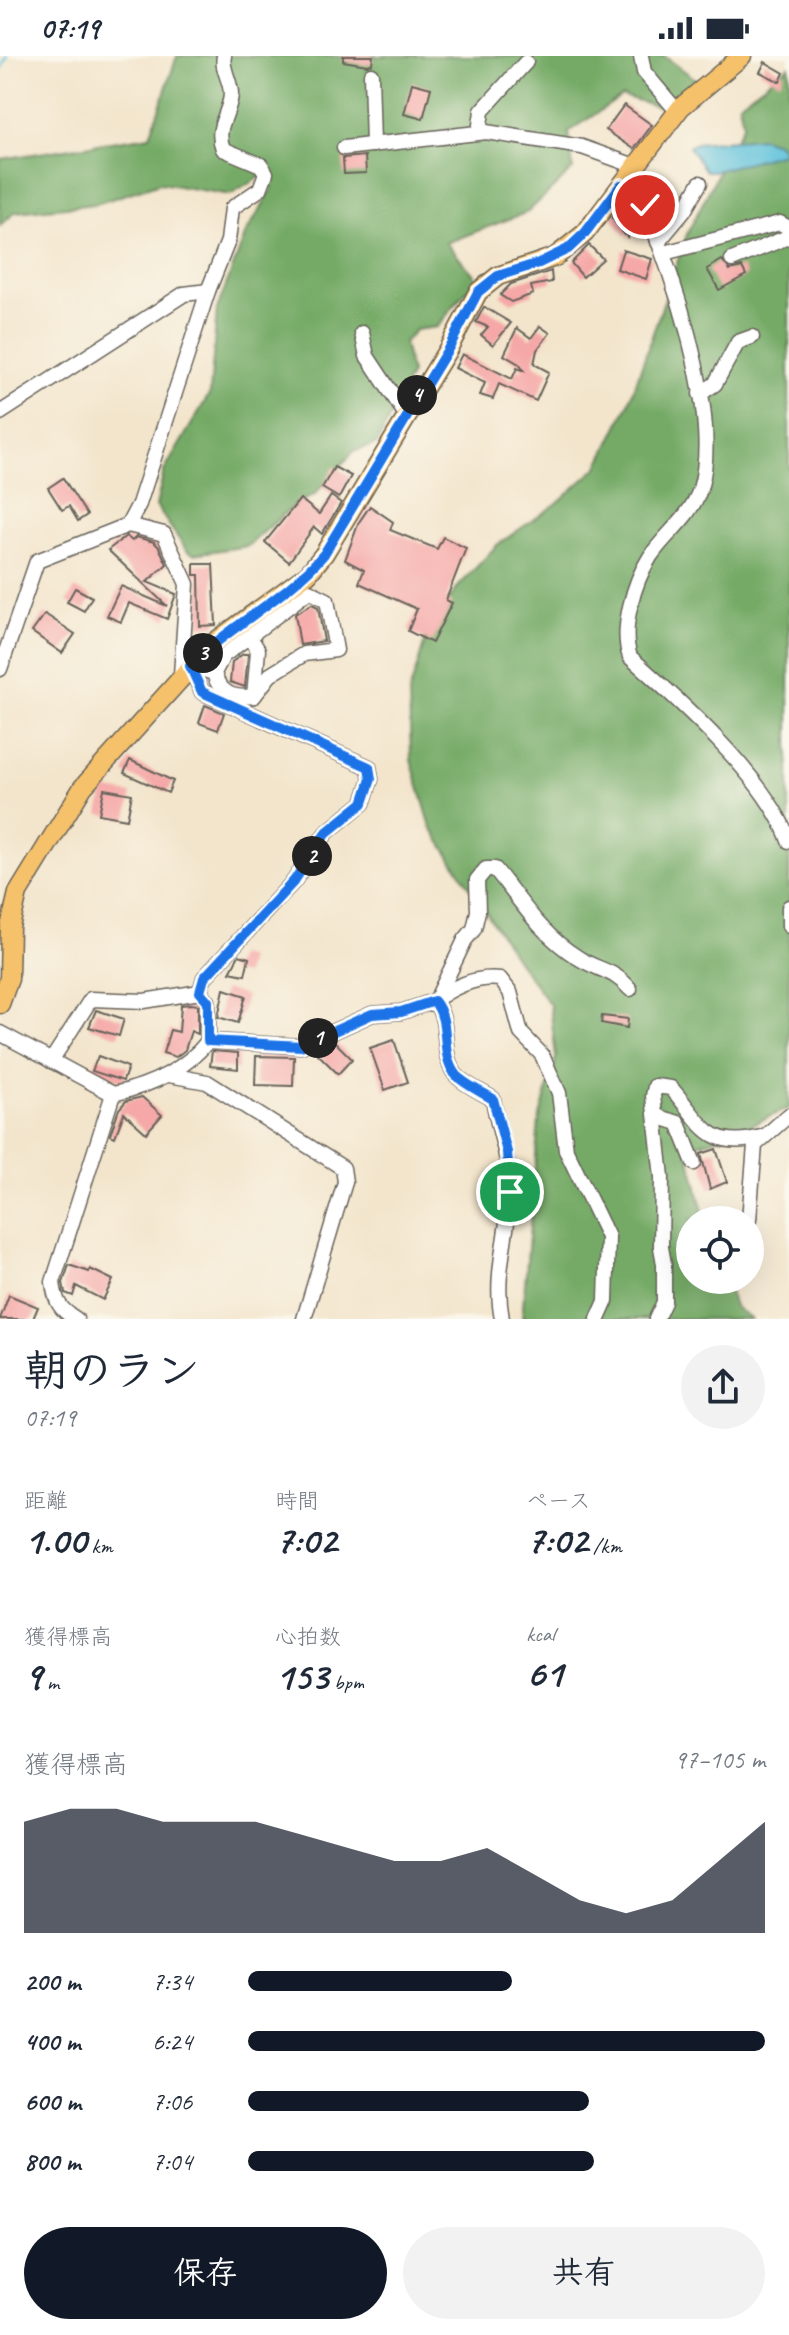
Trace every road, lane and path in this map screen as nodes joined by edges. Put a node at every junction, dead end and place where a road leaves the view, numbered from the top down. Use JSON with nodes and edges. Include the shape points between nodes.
{"nodes":[{"id":1,"x":224,"y":56,"type":"edge"},
{"id":2,"x":641,"y":56,"type":"edge"},
{"id":3,"x":742,"y":56,"type":"edge"},
{"id":4,"x":526,"y":62,"type":"dead end"},
{"id":5,"x":371,"y":74,"type":"dead end"},
{"id":6,"x":677,"y":111,"type":"junction"},
{"id":7,"x":479,"y":132,"type":"junction"},
{"id":8,"x":373,"y":145,"type":"junction"},
{"id":9,"x":344,"y":148,"type":"dead end"},
{"id":10,"x":635,"y":166,"type":"junction"},
{"id":11,"x":700,"y":183,"type":"dead end"},
{"id":12,"x":621,"y":185,"type":"junction"},
{"id":13,"x":789,"y":230,"type":"edge"},
{"id":14,"x":661,"y":247,"type":"junction"},
{"id":15,"x":732,"y":260,"type":"dead end"},
{"id":16,"x":208,"y":291,"type":"junction"},
{"id":17,"x":362,"y":333,"type":"dead end"},
{"id":18,"x":752,"y":337,"type":"dead end"},
{"id":19,"x":700,"y":394,"type":"junction"},
{"id":20,"x":0,"y":413,"type":"edge"},
{"id":21,"x":406,"y":415,"type":"junction"},
{"id":22,"x":128,"y":525,"type":"junction"},
{"id":23,"x":245,"y":639,"type":"junction"},
{"id":24,"x":0,"y":669,"type":"edge"},
{"id":25,"x":186,"y":671,"type":"junction"},
{"id":26,"x":214,"y":673,"type":"junction"},
{"id":27,"x":254,"y":696,"type":"junction"},
{"id":28,"x":789,"y":841,"type":"edge"},
{"id":29,"x":789,"y":907,"type":"edge"},
{"id":30,"x":789,"y":926,"type":"edge"},
{"id":31,"x":630,"y":989,"type":"dead end"},
{"id":32,"x":200,"y":992,"type":"junction"},
{"id":33,"x":434,"y":1001,"type":"junction"},
{"id":34,"x":0,"y":1004,"type":"edge"},
{"id":35,"x":0,"y":1033,"type":"edge"},
{"id":36,"x":208,"y":1041,"type":"junction"},
{"id":37,"x":51,"y":1061,"type":"junction"},
{"id":38,"x":169,"y":1075,"type":"junction"},
{"id":39,"x":113,"y":1094,"type":"junction"},
{"id":40,"x":789,"y":1115,"type":"edge"},
{"id":41,"x":656,"y":1116,"type":"junction"},
{"id":42,"x":761,"y":1137,"type":"junction"},
{"id":43,"x":694,"y":1163,"type":"dead end"},
{"id":44,"x":750,"y":1206,"type":"edge"},
{"id":45,"x":76,"y":1319,"type":"edge"},
{"id":46,"x":304,"y":1319,"type":"edge"},
{"id":47,"x":502,"y":1319,"type":"edge"},
{"id":48,"x":598,"y":1319,"type":"edge"},
{"id":49,"x":656,"y":1319,"type":"edge"}],
"edges":[{"from":1,"to":16,"type":"street","via":[[231,94],[219,139],[223,149],[261,165],[266,173],[260,189],[232,208],[228,241]]},
{"from":2,"to":6,"type":"street","via":[[644,72]]},
{"from":3,"to":6,"type":"main road"},
{"from":4,"to":7,"type":"street","via":[[482,111]]},
{"from":5,"to":8,"type":"street"},
{"from":6,"to":10,"type":"main road"},
{"from":7,"to":8,"type":"street"},
{"from":7,"to":10,"type":"street","via":[[582,147]]},
{"from":8,"to":9,"type":"street"},
{"from":10,"to":12,"type":"main road"},
{"from":11,"to":14,"type":"street"},
{"from":12,"to":14,"type":"street","via":[[645,205]]},
{"from":12,"to":21,"type":"main road","via":[[568,249],[498,276],[478,292]]},
{"from":13,"to":14,"type":"street","via":[[780,223]]},
{"from":13,"to":15,"type":"street","via":[[788,237]]},
{"from":14,"to":19,"type":"street"},
{"from":16,"to":20,"type":"street","via":[[184,294]]},
{"from":16,"to":22,"type":"street"},
{"from":17,"to":21,"type":"street","via":[[367,356]]},
{"from":18,"to":19,"type":"street","via":[[738,342],[715,384]]},
{"from":19,"to":28,"type":"street","via":[[705,439],[699,491],[649,558],[633,599],[626,643],[630,657],[745,773],[780,816]]},
{"from":21,"to":25,"type":"main road","via":[[308,574],[212,644]]},
{"from":22,"to":24,"type":"street","via":[[37,561]]},
{"from":22,"to":25,"type":"street","via":[[164,534],[187,584]]},
{"from":23,"to":26,"type":"street","via":[[223,656]]},
{"from":23,"to":27,"type":"street","via":[[258,650]]},
{"from":23,"to":27,"type":"street","via":[[309,591],[327,600],[336,650],[304,654],[270,675]]},
{"from":25,"to":26,"type":"street"},
{"from":25,"to":32,"type":"street","via":[[202,692],[369,767],[371,779],[363,803],[326,833],[294,881],[204,978]]},
{"from":25,"to":34,"type":"main road","via":[[83,787],[34,864],[15,904],[9,979]]},
{"from":26,"to":27,"type":"street","via":[[225,693]]},
{"from":29,"to":30,"type":"street"},
{"from":31,"to":33,"type":"street","via":[[616,973],[578,958],[539,927],[495,869],[486,869],[477,880],[474,929]]},
{"from":32,"to":36,"type":"street","via":[[208,1001]]},
{"from":32,"to":37,"type":"street","via":[[144,1001],[91,999]]},
{"from":33,"to":36,"type":"street","via":[[372,1014],[301,1046]]},
{"from":33,"to":47,"type":"street","via":[[445,1022],[446,1054],[456,1076],[493,1099],[507,1152],[510,1192],[497,1293]]},
{"from":33,"to":48,"type":"street","via":[[485,977],[500,979],[510,992],[521,1033],[542,1055],[559,1093],[566,1150],[608,1237],[606,1301]]},
{"from":35,"to":37,"type":"street"},
{"from":36,"to":38,"type":"street"},
{"from":37,"to":39,"type":"street"},
{"from":38,"to":39,"type":"street"},
{"from":38,"to":46,"type":"street","via":[[207,1082],[343,1168],[345,1182]]},
{"from":39,"to":45,"type":"street","via":[[53,1282],[54,1298]]},
{"from":40,"to":42,"type":"street"},
{"from":41,"to":42,"type":"street","via":[[653,1096],[655,1086],[662,1084],[671,1088],[708,1135],[728,1142]]},
{"from":41,"to":43,"type":"street","via":[[678,1123]]},
{"from":41,"to":49,"type":"street","via":[[664,1264],[664,1302]]},
{"from":42,"to":44,"type":"street","via":[[755,1145]]}]}
